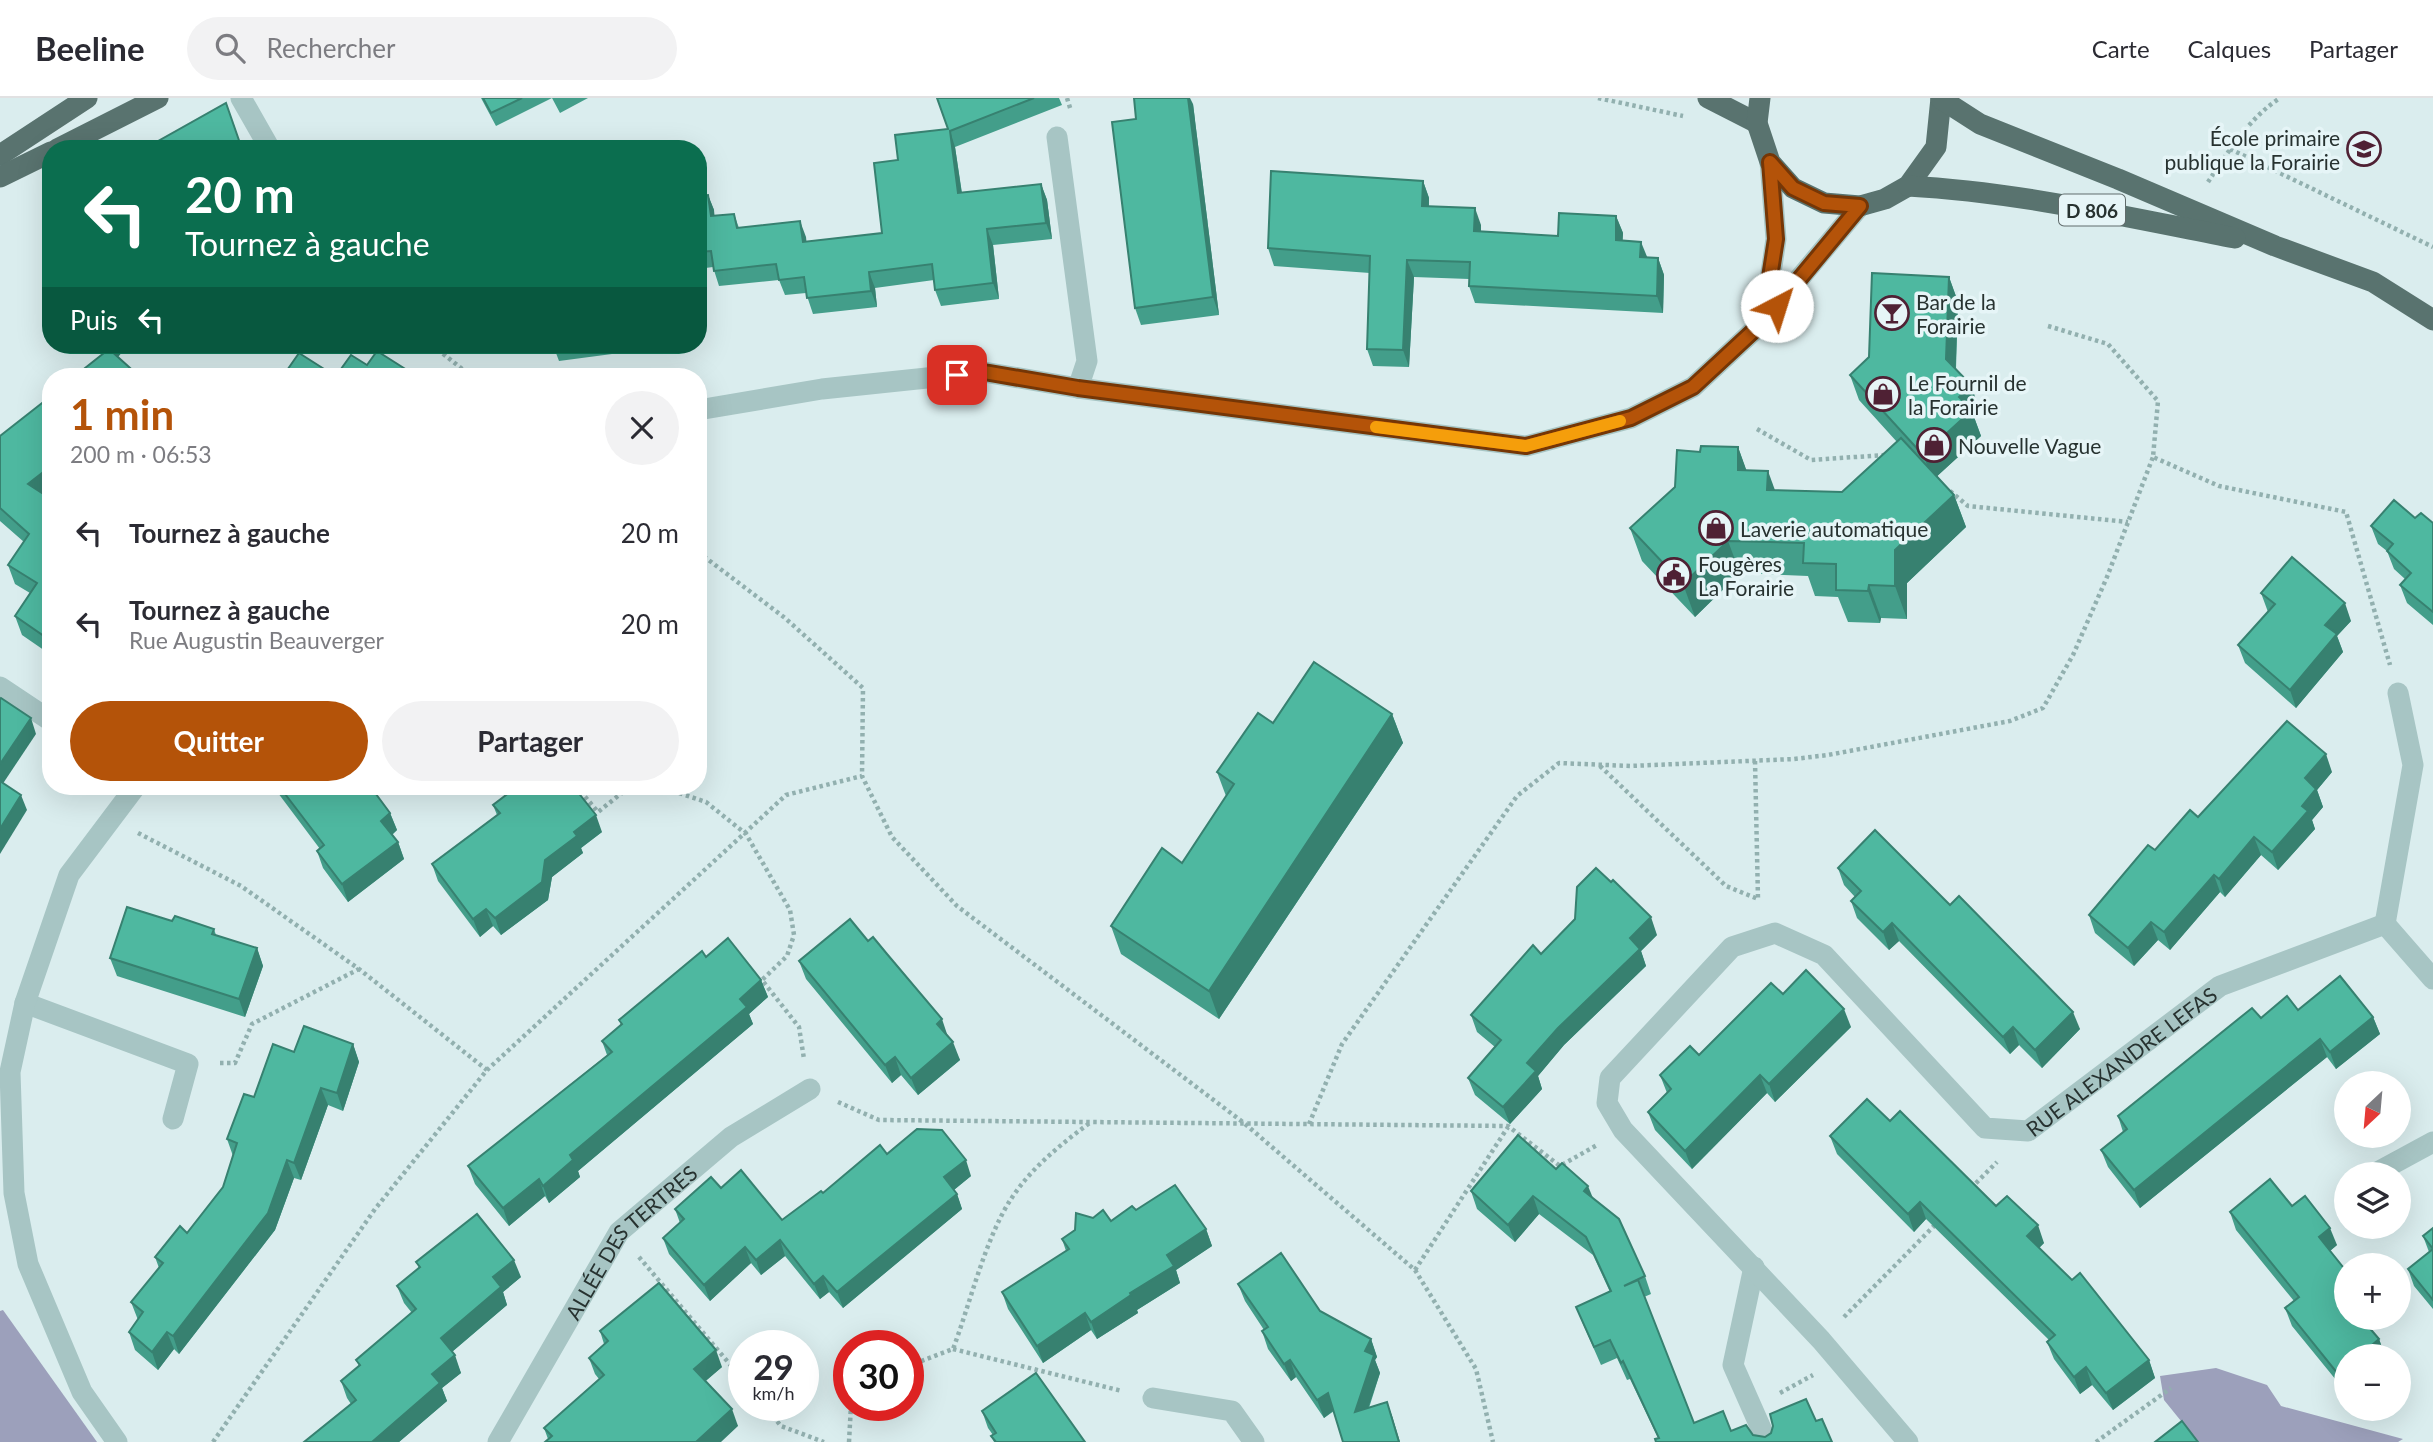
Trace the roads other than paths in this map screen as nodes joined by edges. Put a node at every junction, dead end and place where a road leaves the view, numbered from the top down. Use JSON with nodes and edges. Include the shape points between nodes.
{"nodes":[{"id":1,"x":87,"y":98,"type":"edge"},
{"id":2,"x":158,"y":98,"type":"edge"},
{"id":3,"x":240,"y":98,"type":"edge"},
{"id":4,"x":1708,"y":98,"type":"edge"},
{"id":5,"x":1760,"y":98,"type":"edge"},
{"id":6,"x":1941,"y":99,"type":"edge"},
{"id":7,"x":1757,"y":123,"type":"junction"},
{"id":8,"x":1057,"y":137,"type":"dead end"},
{"id":9,"x":75,"y":140,"type":"edge"},
{"id":10,"x":265,"y":140,"type":"edge"},
{"id":11,"x":0,"y":155,"type":"edge"},
{"id":12,"x":42,"y":156,"type":"edge"},
{"id":13,"x":1770,"y":162,"type":"junction"},
{"id":14,"x":0,"y":177,"type":"edge"},
{"id":15,"x":1908,"y":186,"type":"junction"},
{"id":16,"x":1860,"y":206,"type":"junction"},
{"id":17,"x":2275,"y":246,"type":"junction"},
{"id":18,"x":2433,"y":320,"type":"edge"},
{"id":19,"x":1763,"y":322,"type":"junction"},
{"id":20,"x":1078,"y":388,"type":"junction"},
{"id":21,"x":707,"y":408,"type":"edge"},
{"id":22,"x":0,"y":687,"type":"edge"},
{"id":23,"x":2398,"y":693,"type":"road end"},
{"id":24,"x":42,"y":715,"type":"edge"},
{"id":25,"x":129,"y":795,"type":"edge"},
{"id":26,"x":2385,"y":924,"type":"junction"},
{"id":27,"x":2433,"y":979,"type":"edge"},
{"id":28,"x":25,"y":1003,"type":"junction"},
{"id":29,"x":810,"y":1089,"type":"road end"},
{"id":30,"x":5,"y":1116,"type":"edge"},
{"id":31,"x":173,"y":1119,"type":"dead end"},
{"id":32,"x":2433,"y":1142,"type":"edge"},
{"id":33,"x":2396,"y":1162,"type":"edge"},
{"id":34,"x":1754,"y":1267,"type":"junction"},
{"id":35,"x":1153,"y":1398,"type":"road end"},
{"id":36,"x":117,"y":1442,"type":"edge"},
{"id":37,"x":498,"y":1442,"type":"edge"},
{"id":38,"x":1254,"y":1442,"type":"edge"},
{"id":39,"x":1767,"y":1442,"type":"edge"},
{"id":40,"x":1908,"y":1442,"type":"edge"}],
"edges":[{"from":1,"to":11,"type":"main road"},
{"from":2,"to":9,"type":"main road"},
{"from":3,"to":10,"type":"street"},
{"from":4,"to":7,"type":"main road"},
{"from":5,"to":7,"type":"main road"},
{"from":6,"to":15,"type":"main road","via":[[1936,147]]},
{"from":6,"to":17,"type":"main road","number":"D 806","via":[[1980,124]]},
{"from":7,"to":13,"type":"main road"},
{"from":8,"to":20,"type":"street","via":[[1087,361]]},
{"from":12,"to":14,"type":"main road"},
{"from":13,"to":16,"type":"main road","via":[[1793,188],[1824,203]]},
{"from":13,"to":19,"type":"street","via":[[1776,239]]},
{"from":15,"to":16,"type":"main road"},
{"from":15,"to":17,"type":"main road","number":"D 806","via":[[1962,189],[2110,213]]},
{"from":16,"to":19,"type":"street"},
{"from":17,"to":18,"type":"main road","number":"D 806","via":[[2373,282]]},
{"from":19,"to":20,"type":"street","via":[[1693,387],[1631,418],[1526,446]]},
{"from":20,"to":21,"type":"street","via":[[984,372],[822,388]]},
{"from":22,"to":24,"type":"street"},
{"from":23,"to":26,"type":"street","via":[[2413,765]]},
{"from":25,"to":28,"type":"street","via":[[69,875]]},
{"from":26,"to":27,"type":"street"},
{"from":26,"to":34,"type":"street","name":"RUE ALEXANDRE LEFAS","via":[[2220,986],[2028,1130],[1985,1128],[1824,955],[1775,933],[1732,947],[1610,1078],[1607,1103],[1623,1130]]},
{"from":28,"to":30,"type":"street"},
{"from":28,"to":31,"type":"street","via":[[188,1064]]},
{"from":29,"to":37,"type":"street","name":"ALLÉE DES TERTRES","via":[[730,1138],[619,1233]]},
{"from":30,"to":36,"type":"street","via":[[28,1264],[82,1392]]},
{"from":32,"to":33,"type":"street"},
{"from":34,"to":39,"type":"street","via":[[1733,1365]]},
{"from":34,"to":40,"type":"street","name":"RUE ALEXANDRE LEFAS"},
{"from":35,"to":38,"type":"street","via":[[1232,1411]]}]}
